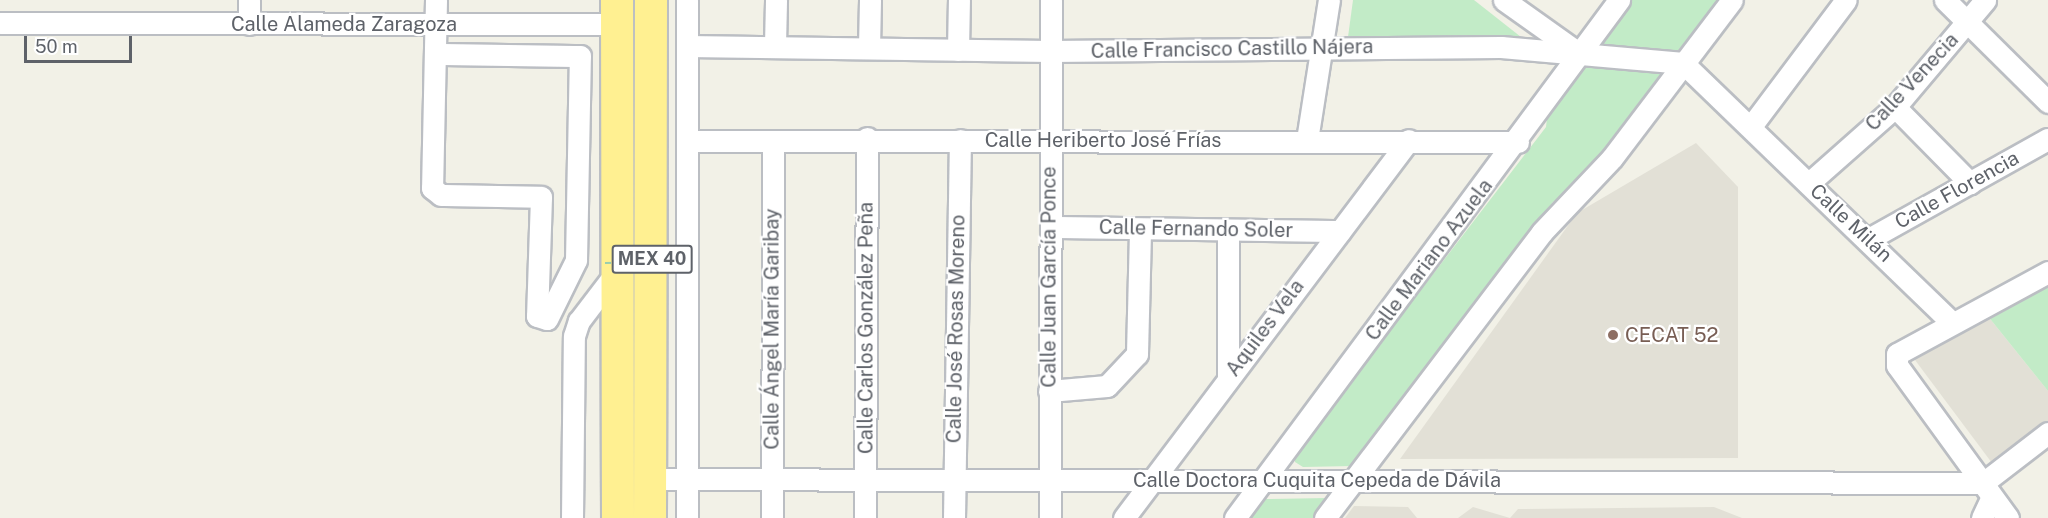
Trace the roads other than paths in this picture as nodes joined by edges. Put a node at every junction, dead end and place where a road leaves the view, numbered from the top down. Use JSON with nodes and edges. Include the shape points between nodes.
{"nodes":[{"id":1,"x":249,"y":0,"type":"edge"},
{"id":2,"x":436,"y":0,"type":"edge"},
{"id":3,"x":651,"y":0,"type":"edge"},
{"id":4,"x":687,"y":0,"type":"edge"},
{"id":5,"x":776,"y":0,"type":"edge"},
{"id":6,"x":870,"y":0,"type":"edge"},
{"id":7,"x":959,"y":0,"type":"edge"},
{"id":8,"x":1051,"y":0,"type":"edge"},
{"id":9,"x":1329,"y":0,"type":"edge"},
{"id":10,"x":1504,"y":0,"type":"edge"},
{"id":11,"x":1619,"y":0,"type":"edge"},
{"id":12,"x":1732,"y":0,"type":"edge"},
{"id":13,"x":1845,"y":0,"type":"edge"},
{"id":14,"x":1946,"y":0,"type":"edge"},
{"id":15,"x":1985,"y":0,"type":"edge"},
{"id":16,"x":616,"y":12,"type":"edge"},
{"id":17,"x":1967,"y":22,"type":"junction"},
{"id":18,"x":0,"y":23,"type":"edge"},
{"id":19,"x":249,"y":24,"type":"junction"},
{"id":20,"x":437,"y":24,"type":"junction"},
{"id":21,"x":775,"y":45,"type":"junction"},
{"id":22,"x":687,"y":46,"type":"junction"},
{"id":23,"x":869,"y":48,"type":"junction"},
{"id":24,"x":1322,"y":48,"type":"junction"},
{"id":25,"x":958,"y":50,"type":"junction"},
{"id":26,"x":1050,"y":51,"type":"junction"},
{"id":27,"x":436,"y":54,"type":"junction"},
{"id":28,"x":1580,"y":54,"type":"junction"},
{"id":29,"x":1683,"y":63,"type":"junction"},
{"id":30,"x":2048,"y":102,"type":"edge"},
{"id":31,"x":1895,"y":107,"type":"junction"},
{"id":32,"x":1752,"y":125,"type":"junction"},
{"id":33,"x":867,"y":138,"type":"junction"},
{"id":34,"x":2048,"y":139,"type":"edge"},
{"id":35,"x":960,"y":140,"type":"junction"},
{"id":36,"x":1049,"y":140,"type":"junction"},
{"id":37,"x":1307,"y":140,"type":"junction"},
{"id":38,"x":1409,"y":140,"type":"junction"},
{"id":39,"x":687,"y":141,"type":"junction"},
{"id":40,"x":773,"y":141,"type":"junction"},
{"id":41,"x":1518,"y":142,"type":"junction"},
{"id":42,"x":1809,"y":183,"type":"junction"},
{"id":43,"x":1970,"y":183,"type":"junction"},
{"id":44,"x":1051,"y":227,"type":"junction"},
{"id":45,"x":1140,"y":229,"type":"junction"},
{"id":46,"x":1228,"y":230,"type":"junction"},
{"id":47,"x":1340,"y":231,"type":"junction"},
{"id":48,"x":1867,"y":240,"type":"junction"},
{"id":49,"x":610,"y":269,"type":"junction"},
{"id":50,"x":2048,"y":272,"type":"edge"},
{"id":51,"x":1951,"y":322,"type":"junction"},
{"id":52,"x":1228,"y":376,"type":"junction"},
{"id":53,"x":1049,"y":391,"type":"junction"},
{"id":54,"x":2048,"y":433,"type":"edge"},
{"id":55,"x":687,"y":478,"type":"junction"},
{"id":56,"x":866,"y":478,"type":"junction"},
{"id":57,"x":651,"y":479,"type":"junction"},
{"id":58,"x":772,"y":479,"type":"junction"},
{"id":59,"x":1354,"y":479,"type":"junction"},
{"id":60,"x":953,"y":480,"type":"junction"},
{"id":61,"x":1049,"y":480,"type":"junction"},
{"id":62,"x":1151,"y":481,"type":"junction"},
{"id":63,"x":1264,"y":481,"type":"junction"},
{"id":64,"x":1988,"y":490,"type":"junction"},
{"id":65,"x":572,"y":518,"type":"edge"},
{"id":66,"x":598,"y":518,"type":"edge"},
{"id":67,"x":618,"y":518,"type":"edge"},
{"id":68,"x":650,"y":518,"type":"edge"},
{"id":69,"x":687,"y":518,"type":"edge"},
{"id":70,"x":772,"y":518,"type":"edge"},
{"id":71,"x":865,"y":518,"type":"edge"},
{"id":72,"x":954,"y":518,"type":"edge"},
{"id":73,"x":1050,"y":518,"type":"edge"},
{"id":74,"x":1124,"y":518,"type":"edge"},
{"id":75,"x":1235,"y":518,"type":"edge"},
{"id":76,"x":1325,"y":518,"type":"edge"},
{"id":77,"x":1982,"y":518,"type":"edge"},
{"id":78,"x":2008,"y":518,"type":"edge"}],
"edges":[{"from":1,"to":19,"type":"street"},
{"from":2,"to":20,"type":"street"},
{"from":3,"to":57,"type":"highway","number":"MEX 40"},
{"from":4,"to":22,"type":"street"},
{"from":5,"to":21,"type":"street"},
{"from":6,"to":23,"type":"street"},
{"from":7,"to":25,"type":"street"},
{"from":8,"to":26,"type":"street","name":"Calle Juan García Ponce"},
{"from":9,"to":24,"type":"street"},
{"from":10,"to":28,"type":"street"},
{"from":11,"to":28,"type":"street","name":"Calle Mariano Azuela"},
{"from":12,"to":29,"type":"street"},
{"from":13,"to":32,"type":"street"},
{"from":14,"to":17,"type":"street"},
{"from":15,"to":17,"type":"street","name":"Calle Venecia"},
{"from":16,"to":20,"type":"street","name":"Calle Alameda Zaragoza"},
{"from":16,"to":49,"type":"highway","number":"MEX 40"},
{"from":17,"to":30,"type":"street"},
{"from":17,"to":31,"type":"street","name":"Calle Venecia"},
{"from":18,"to":19,"type":"street","name":"Calle Alameda Zaragoza"},
{"from":19,"to":20,"type":"street","name":"Calle Alameda Zaragoza"},
{"from":20,"to":27,"type":"street"},
{"from":21,"to":22,"type":"street","name":"Calle Francisco Castillo Nájera"},
{"from":21,"to":23,"type":"street","name":"Calle Francisco Castillo Nájera"},
{"from":22,"to":39,"type":"street"},
{"from":23,"to":25,"type":"street","name":"Calle Francisco Castillo Nájera"},
{"from":24,"to":26,"type":"street","name":"Calle Francisco Castillo Nájera"},
{"from":24,"to":28,"type":"street","name":"Calle Francisco Castillo Nájera","via":[[1501,47]]},
{"from":24,"to":37,"type":"street"},
{"from":25,"to":26,"type":"street","name":"Calle Francisco Castillo Nájera"},
{"from":26,"to":36,"type":"street","name":"Calle Juan García Ponce"},
{"from":27,"to":27,"type":"street","via":[[580,56],[576,260],[546,319],[537,316],[541,197],[441,195],[432,188]]},
{"from":28,"to":29,"type":"street","name":"Calle Francisco Castillo Nájera"},
{"from":28,"to":41,"type":"street","name":"Calle Mariano Azuela"},
{"from":29,"to":32,"type":"street"},
{"from":29,"to":59,"type":"street","via":[[1612,158],[1542,232]]},
{"from":31,"to":42,"type":"street","name":"Calle Venecia"},
{"from":31,"to":43,"type":"street"},
{"from":32,"to":42,"type":"street","name":"Calle Milán"},
{"from":33,"to":35,"type":"street","name":"Calle Heriberto José Frías"},
{"from":33,"to":40,"type":"street","name":"Calle Heriberto José Frías"},
{"from":33,"to":56,"type":"street","name":"Calle Carlos González Peña"},
{"from":34,"to":43,"type":"street","name":"Calle Florencia"},
{"from":35,"to":36,"type":"street","name":"Calle Heriberto José Frías"},
{"from":35,"to":60,"type":"street","name":"Calle José Rosas Moreno"},
{"from":36,"to":37,"type":"street","name":"Calle Heriberto José Frías"},
{"from":36,"to":44,"type":"street","name":"Calle Juan García Ponce"},
{"from":37,"to":38,"type":"street","name":"Calle Heriberto José Frías"},
{"from":38,"to":41,"type":"street","name":"Calle Heriberto José Frías"},
{"from":38,"to":47,"type":"street","name":"Aquiles Vela"},
{"from":39,"to":40,"type":"street","name":"Calle Heriberto José Frías"},
{"from":39,"to":55,"type":"street"},
{"from":40,"to":58,"type":"street","name":"Calle Ángel María Garibay"},
{"from":41,"to":63,"type":"street","name":"Calle Mariano Azuela"},
{"from":42,"to":48,"type":"street","name":"Calle Milán"},
{"from":43,"to":48,"type":"street","name":"Calle Florencia"},
{"from":44,"to":45,"type":"street","name":"Calle Fernando Soler"},
{"from":44,"to":53,"type":"street","name":"Calle Juan García Ponce"},
{"from":45,"to":46,"type":"street","name":"Calle Fernando Soler"},
{"from":45,"to":53,"type":"street","via":[[1137,354],[1107,386]]},
{"from":46,"to":47,"type":"street","name":"Calle Fernando Soler"},
{"from":46,"to":52,"type":"street"},
{"from":47,"to":52,"type":"street","name":"Aquiles Vela"},
{"from":48,"to":51,"type":"street","name":"Calle Milán"},
{"from":49,"to":65,"type":"street","via":[[574,336]]},
{"from":49,"to":66,"type":"highway","via":[[601,312]]},
{"from":49,"to":67,"type":"highway","number":"MEX 40"},
{"from":50,"to":51,"type":"street"},
{"from":51,"to":64,"type":"street","via":[[1897,354],[1897,364]]},
{"from":52,"to":62,"type":"street","name":"Aquiles Vela"},
{"from":53,"to":61,"type":"street","name":"Calle Juan García Ponce"},
{"from":54,"to":64,"type":"street"},
{"from":55,"to":57,"type":"street","name":"Calle Doctora Cuquita Cepeda de Dávila"},
{"from":55,"to":58,"type":"street","name":"Calle Doctora Cuquita Cepeda de Dávila"},
{"from":55,"to":69,"type":"street"},
{"from":56,"to":58,"type":"street","name":"Calle Doctora Cuquita Cepeda de Dávila"},
{"from":56,"to":60,"type":"street","name":"Calle Doctora Cuquita Cepeda de Dávila"},
{"from":56,"to":71,"type":"street","name":"Calle Carlos González Peña"},
{"from":57,"to":68,"type":"highway","number":"MEX 40"},
{"from":58,"to":70,"type":"street","name":"Calle Ángel María Garibay"},
{"from":59,"to":63,"type":"street","name":"Calle Doctora Cuquita Cepeda de Dávila"},
{"from":59,"to":64,"type":"street","name":"Calle Doctora Cuquita Cepeda de Dávila"},
{"from":59,"to":76,"type":"street"},
{"from":60,"to":61,"type":"street","name":"Calle Doctora Cuquita Cepeda de Dávila"},
{"from":60,"to":72,"type":"street","name":"Calle José Rosas Moreno"},
{"from":61,"to":62,"type":"street","name":"Calle Doctora Cuquita Cepeda de Dávila"},
{"from":61,"to":73,"type":"street","name":"Calle Juan García Ponce"},
{"from":62,"to":63,"type":"street","name":"Calle Doctora Cuquita Cepeda de Dávila"},
{"from":62,"to":74,"type":"street","name":"Aquiles Vela"},
{"from":63,"to":75,"type":"street","name":"Calle Mariano Azuela"},
{"from":64,"to":77,"type":"street"},
{"from":64,"to":78,"type":"street"}]}
